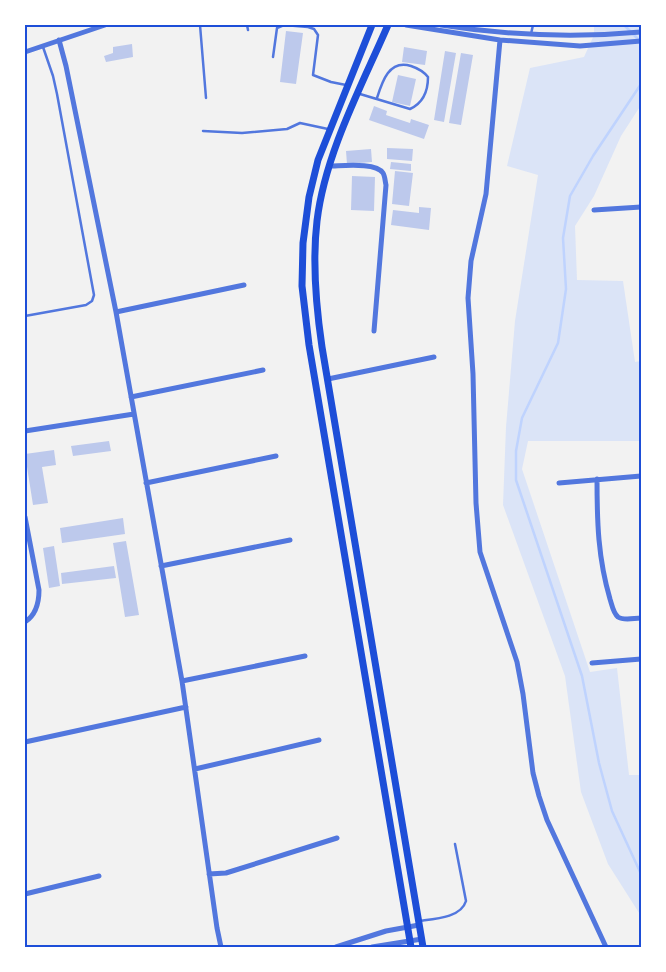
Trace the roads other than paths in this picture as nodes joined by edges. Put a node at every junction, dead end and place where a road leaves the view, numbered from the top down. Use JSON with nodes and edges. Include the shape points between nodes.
{"nodes":[{"id":1,"x":105,"y":25,"type":"edge"},
{"id":2,"x":200,"y":25,"type":"edge"},
{"id":3,"x":247,"y":25,"type":"edge"},
{"id":4,"x":372,"y":25,"type":"edge"},
{"id":5,"x":388,"y":25,"type":"edge"},
{"id":6,"x":406,"y":25,"type":"edge"},
{"id":7,"x":441,"y":25,"type":"edge"},
{"id":8,"x":533,"y":25,"type":"edge"},
{"id":9,"x":248,"y":30,"type":"dead end"},
{"id":10,"x":641,"y":32,"type":"edge"},
{"id":11,"x":531,"y":34,"type":"junction"},
{"id":12,"x":59,"y":40,"type":"junction"},
{"id":13,"x":500,"y":40,"type":"junction"},
{"id":14,"x":641,"y":41,"type":"edge"},
{"id":15,"x":43,"y":46,"type":"junction"},
{"id":16,"x":25,"y":52,"type":"edge"},
{"id":17,"x":273,"y":57,"type":"dead end"},
{"id":18,"x":348,"y":85,"type":"junction"},
{"id":19,"x":358,"y":93,"type":"junction"},
{"id":20,"x":206,"y":98,"type":"dead end"},
{"id":21,"x":377,"y":98,"type":"junction"},
{"id":22,"x":330,"y":129,"type":"junction"},
{"id":23,"x":203,"y":131,"type":"dead end"},
{"id":24,"x":329,"y":166,"type":"junction"},
{"id":25,"x":641,"y":207,"type":"edge"},
{"id":26,"x":594,"y":210,"type":"dead end"},
{"id":27,"x":244,"y":285,"type":"dead end"},
{"id":28,"x":116,"y":312,"type":"junction"},
{"id":29,"x":25,"y":316,"type":"edge"},
{"id":30,"x":374,"y":331,"type":"dead end"},
{"id":31,"x":434,"y":357,"type":"dead end"},
{"id":32,"x":263,"y":370,"type":"dead end"},
{"id":33,"x":328,"y":379,"type":"junction"},
{"id":34,"x":131,"y":397,"type":"junction"},
{"id":35,"x":134,"y":414,"type":"junction"},
{"id":36,"x":25,"y":431,"type":"edge"},
{"id":37,"x":339,"y":444,"type":"junction"},
{"id":38,"x":326,"y":446,"type":"junction"},
{"id":39,"x":276,"y":456,"type":"dead end"},
{"id":40,"x":641,"y":476,"type":"edge"},
{"id":41,"x":597,"y":480,"type":"junction"},
{"id":42,"x":146,"y":483,"type":"junction"},
{"id":43,"x":559,"y":483,"type":"dead end"},
{"id":44,"x":25,"y":517,"type":"edge"},
{"id":45,"x":290,"y":540,"type":"dead end"},
{"id":46,"x":161,"y":566,"type":"junction"},
{"id":47,"x":641,"y":618,"type":"edge"},
{"id":48,"x":25,"y":622,"type":"edge"},
{"id":49,"x":304,"y":656,"type":"dead end"},
{"id":50,"x":641,"y":659,"type":"edge"},
{"id":51,"x":592,"y":663,"type":"dead end"},
{"id":52,"x":182,"y":681,"type":"junction"},
{"id":53,"x":186,"y":707,"type":"junction"},
{"id":54,"x":319,"y":740,"type":"dead end"},
{"id":55,"x":25,"y":742,"type":"edge"},
{"id":56,"x":195,"y":769,"type":"junction"},
{"id":57,"x":337,"y":838,"type":"dead end"},
{"id":58,"x":455,"y":844,"type":"dead end"},
{"id":59,"x":209,"y":874,"type":"junction"},
{"id":60,"x":100,"y":876,"type":"dead end"},
{"id":61,"x":25,"y":894,"type":"edge"},
{"id":62,"x":419,"y":923,"type":"junction"},
{"id":63,"x":408,"y":927,"type":"junction"},
{"id":64,"x":422,"y":943,"type":"edge"},
{"id":65,"x":411,"y":944,"type":"edge"},
{"id":66,"x":222,"y":947,"type":"edge"},
{"id":67,"x":336,"y":947,"type":"edge"},
{"id":68,"x":372,"y":947,"type":"edge"},
{"id":69,"x":606,"y":947,"type":"edge"}],
"edges":[{"from":1,"to":12,"type":"street"},
{"from":2,"to":20,"type":"lane"},
{"from":3,"to":9,"type":"lane"},
{"from":4,"to":18,"type":"main road"},
{"from":5,"to":19,"type":"main road"},
{"from":6,"to":13,"type":"street"},
{"from":7,"to":11,"type":"street"},
{"from":8,"to":11,"type":"lane"},
{"from":10,"to":11,"type":"street","via":[[603,36]]},
{"from":12,"to":15,"type":"street"},
{"from":12,"to":28,"type":"street"},
{"from":13,"to":14,"type":"street","via":[[580,46]]},
{"from":13,"to":69,"type":"street","via":[[486,194],[470,261],[468,298],[474,374],[478,542],[517,662],[539,796]]},
{"from":15,"to":16,"type":"street"},
{"from":15,"to":29,"type":"lane","via":[[57,94],[94,295],[86,305]]},
{"from":17,"to":18,"type":"lane","via":[[278,28],[284,25],[308,27],[318,35],[313,75]]},
{"from":18,"to":22,"type":"main road"},
{"from":19,"to":21,"type":"lane"},
{"from":19,"to":24,"type":"main road"},
{"from":21,"to":21,"type":"lane","via":[[410,109],[422,100],[428,77],[410,66],[395,66],[385,76]]},
{"from":22,"to":23,"type":"lane","via":[[300,123],[287,129],[242,133]]},
{"from":22,"to":38,"type":"main road","via":[[309,197],[302,272],[304,310]]},
{"from":24,"to":30,"type":"street","via":[[373,166],[385,177]]},
{"from":24,"to":33,"type":"main road","via":[[320,203],[315,248],[318,321]]},
{"from":25,"to":26,"type":"street"},
{"from":27,"to":28,"type":"street"},
{"from":28,"to":34,"type":"street"},
{"from":31,"to":33,"type":"street"},
{"from":32,"to":34,"type":"street"},
{"from":33,"to":37,"type":"main road"},
{"from":34,"to":35,"type":"street"},
{"from":35,"to":36,"type":"street"},
{"from":35,"to":42,"type":"street"},
{"from":37,"to":38,"type":"main road"},
{"from":37,"to":62,"type":"main road"},
{"from":38,"to":63,"type":"main road"},
{"from":39,"to":42,"type":"street"},
{"from":40,"to":41,"type":"street"},
{"from":41,"to":43,"type":"street"},
{"from":41,"to":47,"type":"street","via":[[597,528],[602,572],[614,611],[624,619]]},
{"from":42,"to":46,"type":"street"},
{"from":44,"to":48,"type":"street","via":[[39,590],[36,610]]},
{"from":45,"to":46,"type":"street"},
{"from":46,"to":52,"type":"street"},
{"from":49,"to":52,"type":"street"},
{"from":50,"to":51,"type":"street"},
{"from":52,"to":53,"type":"street"},
{"from":53,"to":55,"type":"street"},
{"from":53,"to":56,"type":"street"},
{"from":54,"to":56,"type":"street"},
{"from":56,"to":59,"type":"street"},
{"from":57,"to":59,"type":"street","via":[[226,873]]},
{"from":58,"to":62,"type":"lane","via":[[466,901],[464,907],[459,912]]},
{"from":59,"to":66,"type":"street"},
{"from":60,"to":61,"type":"street"},
{"from":62,"to":63,"type":"street"},
{"from":62,"to":64,"type":"main road"},
{"from":63,"to":65,"type":"main road"},
{"from":63,"to":67,"type":"street","via":[[366,936]]},
{"from":64,"to":65,"type":"street"},
{"from":65,"to":68,"type":"street"}]}
